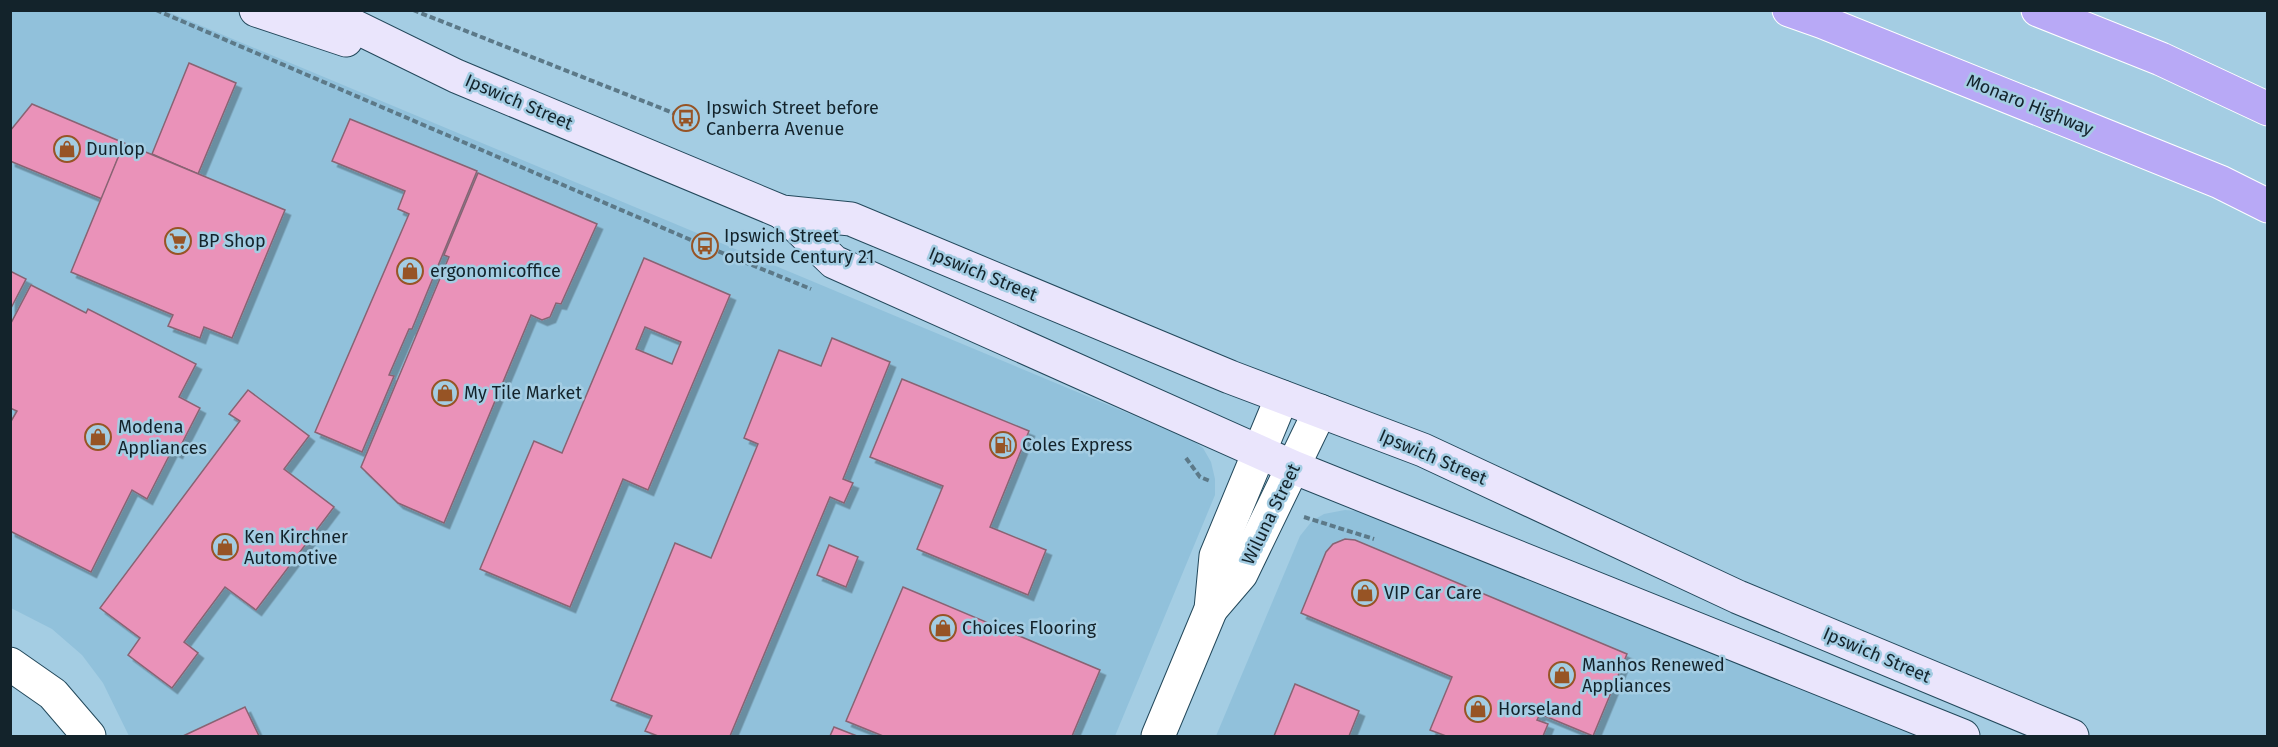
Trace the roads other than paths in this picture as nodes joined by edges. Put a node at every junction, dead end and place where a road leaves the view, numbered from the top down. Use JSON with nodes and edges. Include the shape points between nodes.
{"nodes":[{"id":1,"x":256,"y":10,"type":"edge"},
{"id":2,"x":321,"y":10,"type":"edge"},
{"id":3,"x":1789,"y":10,"type":"edge"},
{"id":4,"x":2038,"y":10,"type":"edge"},
{"id":5,"x":456,"y":76,"type":"junction"},
{"id":6,"x":2268,"y":109,"type":"edge"},
{"id":7,"x":2268,"y":206,"type":"edge"},
{"id":8,"x":782,"y":212,"type":"junction"},
{"id":9,"x":1282,"y":397,"type":"junction"},
{"id":10,"x":1320,"y":411,"type":"junction"},
{"id":11,"x":1261,"y":452,"type":"junction"},
{"id":12,"x":1293,"y":467,"type":"junction"},
{"id":13,"x":1211,"y":609,"type":"junction"},
{"id":14,"x":1774,"y":612,"type":"junction"},
{"id":15,"x":1755,"y":653,"type":"junction"},
{"id":16,"x":10,"y":664,"type":"edge"},
{"id":17,"x":89,"y":736,"type":"edge"},
{"id":18,"x":1158,"y":736,"type":"edge"},
{"id":19,"x":1963,"y":736,"type":"edge"},
{"id":20,"x":2072,"y":736,"type":"edge"}],
"edges":[{"from":1,"to":5,"type":"main road","name":"Ipswich Street"},
{"from":2,"to":5,"type":"main road","name":"Ipswich Street"},
{"from":3,"to":7,"type":"highway","name":"Monaro Highway","via":[[2209,177]]},
{"from":4,"to":6,"type":"highway","via":[[2161,59]]},
{"from":5,"to":8,"type":"main road","name":"Ipswich Street"},
{"from":8,"to":9,"type":"main road","name":"Ipswich Street","via":[[851,219]]},
{"from":8,"to":11,"type":"main road","name":"Ipswich Street","via":[[834,262]]},
{"from":9,"to":10,"type":"main road","name":"Ipswich Street"},
{"from":9,"to":11,"type":"street","name":"Wiluna Street"},
{"from":10,"to":12,"type":"street","name":"Wiluna Street"},
{"from":10,"to":14,"type":"main road","name":"Ipswich Street","via":[[1423,450]]},
{"from":11,"to":12,"type":"main road","name":"Ipswich Street"},
{"from":11,"to":13,"type":"street","name":"Wiluna Street","via":[[1216,556]]},
{"from":12,"to":13,"type":"street","name":"Wiluna Street","via":[[1241,574]]},
{"from":12,"to":15,"type":"main road","name":"Ipswich Street"},
{"from":13,"to":18,"type":"street","name":"Wiluna Street"},
{"from":14,"to":15,"type":"main road"},
{"from":14,"to":20,"type":"main road","name":"Ipswich Street"},
{"from":15,"to":19,"type":"main road","name":"Ipswich Street"},
{"from":16,"to":17,"type":"street","via":[[53,694]]}]}
